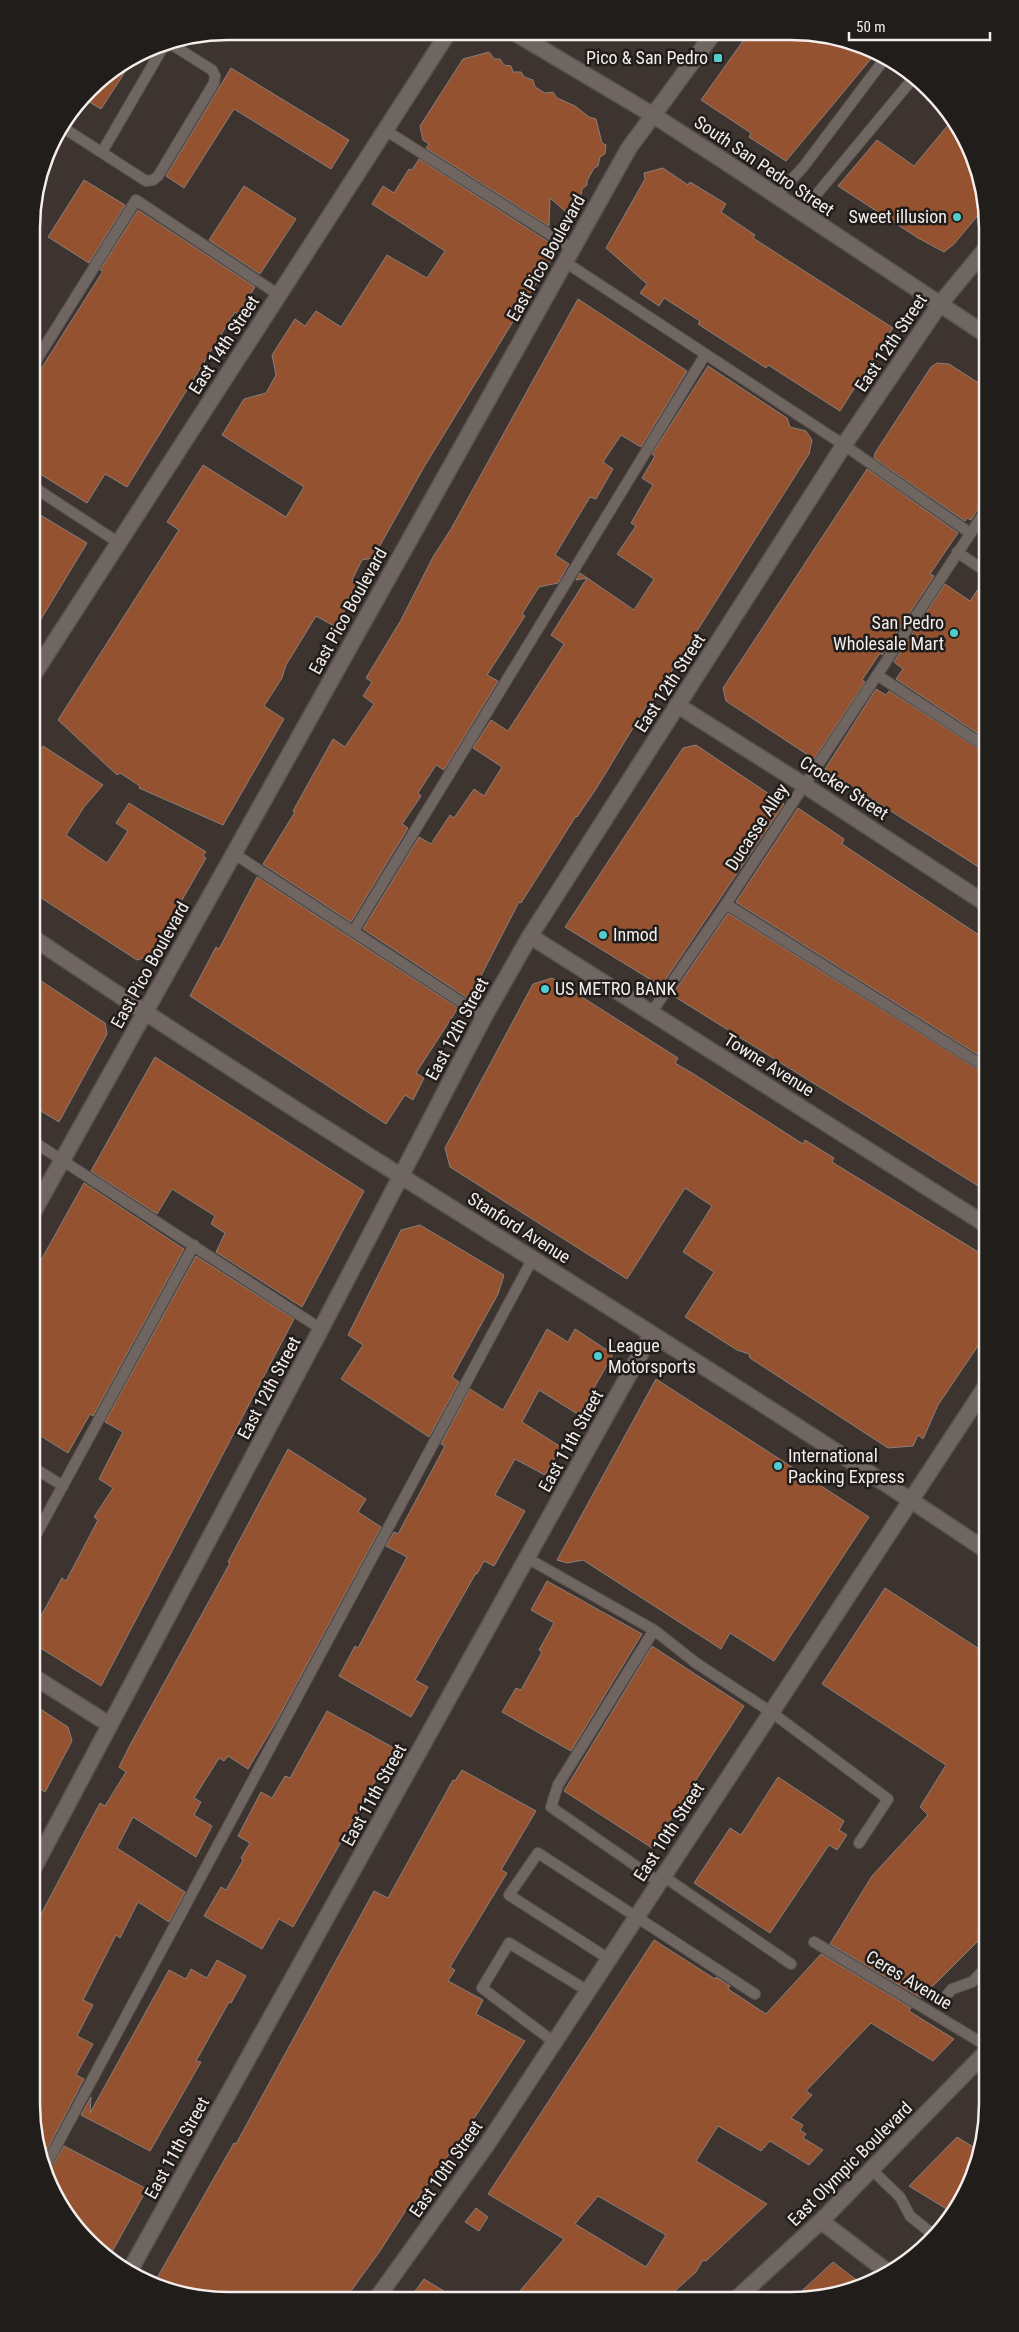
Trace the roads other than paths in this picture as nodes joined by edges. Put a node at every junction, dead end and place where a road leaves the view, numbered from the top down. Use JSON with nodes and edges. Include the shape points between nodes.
{"nodes":[{"id":1,"x":444,"y":40,"type":"edge"},
{"id":2,"x":527,"y":40,"type":"edge"},
{"id":3,"x":709,"y":40,"type":"edge"},
{"id":4,"x":176,"y":47,"type":"edge"},
{"id":5,"x":160,"y":53,"type":"edge"},
{"id":6,"x":881,"y":63,"type":"edge"},
{"id":7,"x":910,"y":82,"type":"edge"},
{"id":8,"x":653,"y":115,"type":"junction"},
{"id":9,"x":386,"y":130,"type":"junction"},
{"id":10,"x":67,"y":131,"type":"edge"},
{"id":11,"x":102,"y":152,"type":"junction"},
{"id":12,"x":777,"y":196,"type":"junction"},
{"id":13,"x":801,"y":213,"type":"junction"},
{"id":14,"x":569,"y":256,"type":"junction"},
{"id":15,"x":979,"y":257,"type":"edge"},
{"id":16,"x":279,"y":295,"type":"junction"},
{"id":17,"x":940,"y":304,"type":"junction"},
{"id":18,"x":979,"y":330,"type":"edge"},
{"id":19,"x":40,"y":355,"type":"edge"},
{"id":20,"x":705,"y":355,"type":"junction"},
{"id":21,"x":844,"y":445,"type":"junction"},
{"id":22,"x":40,"y":491,"type":"edge"},
{"id":23,"x":979,"y":520,"type":"edge"},
{"id":24,"x":970,"y":533,"type":"junction"},
{"id":25,"x":118,"y":542,"type":"junction"},
{"id":26,"x":958,"y":552,"type":"junction"},
{"id":27,"x":979,"y":567,"type":"edge"},
{"id":28,"x":40,"y":664,"type":"edge"},
{"id":29,"x":877,"y":674,"type":"junction"},
{"id":30,"x":677,"y":705,"type":"junction"},
{"id":31,"x":979,"y":742,"type":"edge"},
{"id":32,"x":804,"y":785,"type":"junction"},
{"id":33,"x":233,"y":853,"type":"junction"},
{"id":34,"x":979,"y":899,"type":"edge"},
{"id":35,"x":726,"y":904,"type":"junction"},
{"id":36,"x":353,"y":932,"type":"junction"},
{"id":37,"x":530,"y":936,"type":"junction"},
{"id":38,"x":40,"y":942,"type":"edge"},
{"id":39,"x":144,"y":1013,"type":"junction"},
{"id":40,"x":651,"y":1013,"type":"junction"},
{"id":41,"x":484,"y":1017,"type":"junction"},
{"id":42,"x":979,"y":1063,"type":"edge"},
{"id":43,"x":40,"y":1145,"type":"edge"},
{"id":44,"x":63,"y":1160,"type":"junction"},
{"id":45,"x":401,"y":1176,"type":"junction"},
{"id":46,"x":40,"y":1202,"type":"edge"},
{"id":47,"x":979,"y":1220,"type":"edge"},
{"id":48,"x":194,"y":1245,"type":"junction"},
{"id":49,"x":533,"y":1258,"type":"junction"},
{"id":50,"x":321,"y":1328,"type":"junction"},
{"id":51,"x":651,"y":1335,"type":"junction"},
{"id":52,"x":979,"y":1397,"type":"edge"},
{"id":53,"x":40,"y":1472,"type":"edge"},
{"id":54,"x":63,"y":1486,"type":"junction"},
{"id":55,"x":912,"y":1500,"type":"junction"},
{"id":56,"x":40,"y":1525,"type":"edge"},
{"id":57,"x":979,"y":1545,"type":"edge"},
{"id":58,"x":527,"y":1558,"type":"junction"},
{"id":59,"x":654,"y":1630,"type":"junction"},
{"id":60,"x":40,"y":1681,"type":"edge"},
{"id":61,"x":771,"y":1712,"type":"junction"},
{"id":62,"x":110,"y":1725,"type":"junction"},
{"id":63,"x":858,"y":1843,"type":"dead end"},
{"id":64,"x":40,"y":1856,"type":"edge"},
{"id":65,"x":661,"y":1879,"type":"junction"},
{"id":66,"x":636,"y":1917,"type":"junction"},
{"id":67,"x":814,"y":1942,"type":"dead end"},
{"id":68,"x":609,"y":1959,"type":"junction"},
{"id":69,"x":791,"y":1964,"type":"dead end"},
{"id":70,"x":979,"y":1975,"type":"edge"},
{"id":71,"x":588,"y":1991,"type":"junction"},
{"id":72,"x":755,"y":1994,"type":"dead end"},
{"id":73,"x":942,"y":2002,"type":"dead end"},
{"id":74,"x":979,"y":2041,"type":"edge"},
{"id":75,"x":554,"y":2042,"type":"junction"},
{"id":76,"x":979,"y":2060,"type":"edge"},
{"id":77,"x":49,"y":2161,"type":"edge"},
{"id":78,"x":872,"y":2170,"type":"junction"},
{"id":79,"x":821,"y":2221,"type":"junction"},
{"id":80,"x":929,"y":2232,"type":"edge"},
{"id":81,"x":132,"y":2266,"type":"edge"},
{"id":82,"x":883,"y":2268,"type":"edge"},
{"id":83,"x":380,"y":2292,"type":"edge"},
{"id":84,"x":744,"y":2292,"type":"edge"}],
"edges":[{"from":1,"to":9,"type":"street","name":"East 14th Street"},
{"from":2,"to":8,"type":"street","name":"South San Pedro Street"},
{"from":3,"to":8,"type":"street","name":"East Pico Boulevard"},
{"from":4,"to":11,"type":"lane","via":[[212,70],[215,76],[214,83],[158,176],[146,181]]},
{"from":5,"to":11,"type":"lane"},
{"from":6,"to":12,"type":"lane","via":[[804,166]]},
{"from":7,"to":13,"type":"lane"},
{"from":8,"to":12,"type":"street","name":"South San Pedro Street"},
{"from":8,"to":14,"type":"street","name":"East Pico Boulevard","via":[[629,148]]},
{"from":9,"to":14,"type":"lane"},
{"from":9,"to":16,"type":"street","name":"East 14th Street"},
{"from":10,"to":11,"type":"lane"},
{"from":12,"to":13,"type":"street","name":"South San Pedro Street"},
{"from":13,"to":17,"type":"street","name":"South San Pedro Street"},
{"from":14,"to":20,"type":"lane"},
{"from":14,"to":33,"type":"street","name":"East Pico Boulevard"},
{"from":15,"to":17,"type":"street","name":"East 12th Street"},
{"from":16,"to":19,"type":"lane","via":[[136,200]]},
{"from":16,"to":25,"type":"street","name":"East 14th Street"},
{"from":17,"to":18,"type":"street","name":"South San Pedro Street"},
{"from":17,"to":21,"type":"street","name":"East 12th Street"},
{"from":20,"to":21,"type":"lane"},
{"from":20,"to":36,"type":"lane"},
{"from":21,"to":24,"type":"lane"},
{"from":21,"to":30,"type":"street","name":"East 12th Street"},
{"from":22,"to":25,"type":"lane"},
{"from":23,"to":24,"type":"lane","name":"Ducasse Alley"},
{"from":24,"to":26,"type":"lane","name":"Ducasse Alley"},
{"from":25,"to":28,"type":"street","name":"East 14th Street"},
{"from":26,"to":27,"type":"lane"},
{"from":26,"to":29,"type":"lane","name":"Ducasse Alley"},
{"from":29,"to":31,"type":"lane"},
{"from":29,"to":32,"type":"lane","name":"Ducasse Alley"},
{"from":30,"to":32,"type":"street","name":"Crocker Street"},
{"from":30,"to":37,"type":"street","name":"East 12th Street"},
{"from":32,"to":34,"type":"street","name":"Crocker Street"},
{"from":32,"to":35,"type":"lane","name":"Ducasse Alley"},
{"from":33,"to":36,"type":"lane"},
{"from":33,"to":39,"type":"street","name":"East Pico Boulevard"},
{"from":35,"to":40,"type":"lane","name":"Ducasse Alley"},
{"from":35,"to":42,"type":"lane"},
{"from":36,"to":41,"type":"lane"},
{"from":37,"to":40,"type":"street","name":"Towne Avenue"},
{"from":37,"to":41,"type":"street","name":"East 12th Street"},
{"from":38,"to":39,"type":"street","name":"Stanford Avenue"},
{"from":39,"to":44,"type":"street","name":"East Pico Boulevard"},
{"from":39,"to":45,"type":"street","name":"Stanford Avenue"},
{"from":40,"to":47,"type":"street","name":"Towne Avenue"},
{"from":41,"to":45,"type":"street","name":"East 12th Street"},
{"from":43,"to":44,"type":"lane"},
{"from":44,"to":46,"type":"street","name":"East Pico Boulevard"},
{"from":44,"to":48,"type":"lane"},
{"from":45,"to":49,"type":"street","name":"Stanford Avenue"},
{"from":45,"to":50,"type":"street","name":"East 12th Street"},
{"from":48,"to":50,"type":"lane"},
{"from":48,"to":54,"type":"lane"},
{"from":49,"to":51,"type":"street","name":"Stanford Avenue"},
{"from":49,"to":77,"type":"lane"},
{"from":50,"to":62,"type":"street","name":"East 12th Street"},
{"from":51,"to":55,"type":"street","name":"Stanford Avenue"},
{"from":51,"to":58,"type":"street","name":"East 11th Street"},
{"from":52,"to":55,"type":"street","name":"East 10th Street"},
{"from":53,"to":54,"type":"lane"},
{"from":54,"to":56,"type":"lane"},
{"from":55,"to":57,"type":"street","name":"Stanford Avenue"},
{"from":55,"to":61,"type":"street","name":"East 10th Street"},
{"from":58,"to":59,"type":"lane"},
{"from":58,"to":81,"type":"street","name":"East 11th Street"},
{"from":59,"to":61,"type":"lane","via":[[696,1663]]},
{"from":59,"to":65,"type":"lane","via":[[558,1785],[551,1806]]},
{"from":60,"to":62,"type":"street"},
{"from":61,"to":63,"type":"lane","via":[[888,1799]]},
{"from":61,"to":65,"type":"street","name":"East 10th Street"},
{"from":62,"to":64,"type":"street","name":"East 12th Street"},
{"from":65,"to":66,"type":"street","name":"East 10th Street"},
{"from":65,"to":69,"type":"lane"},
{"from":66,"to":68,"type":"street","name":"East 10th Street"},
{"from":66,"to":68,"type":"lane","via":[[538,1853],[509,1895]]},
{"from":66,"to":72,"type":"lane"},
{"from":67,"to":74,"type":"lane","name":"Ceres Avenue"},
{"from":68,"to":71,"type":"street","name":"East 10th Street"},
{"from":70,"to":73,"type":"lane","via":[[972,1982],[952,1989]]},
{"from":71,"to":75,"type":"street","name":"East 10th Street"},
{"from":71,"to":75,"type":"lane","via":[[509,1943],[482,1988]]},
{"from":75,"to":83,"type":"street","name":"East 10th Street","via":[[486,2146]]},
{"from":76,"to":78,"type":"street","name":"East Olympic Boulevard"},
{"from":78,"to":79,"type":"street","name":"East Olympic Boulevard"},
{"from":78,"to":80,"type":"lane","via":[[900,2198],[910,2216]]},
{"from":79,"to":82,"type":"street"},
{"from":79,"to":84,"type":"street","name":"East Olympic Boulevard"}]}
